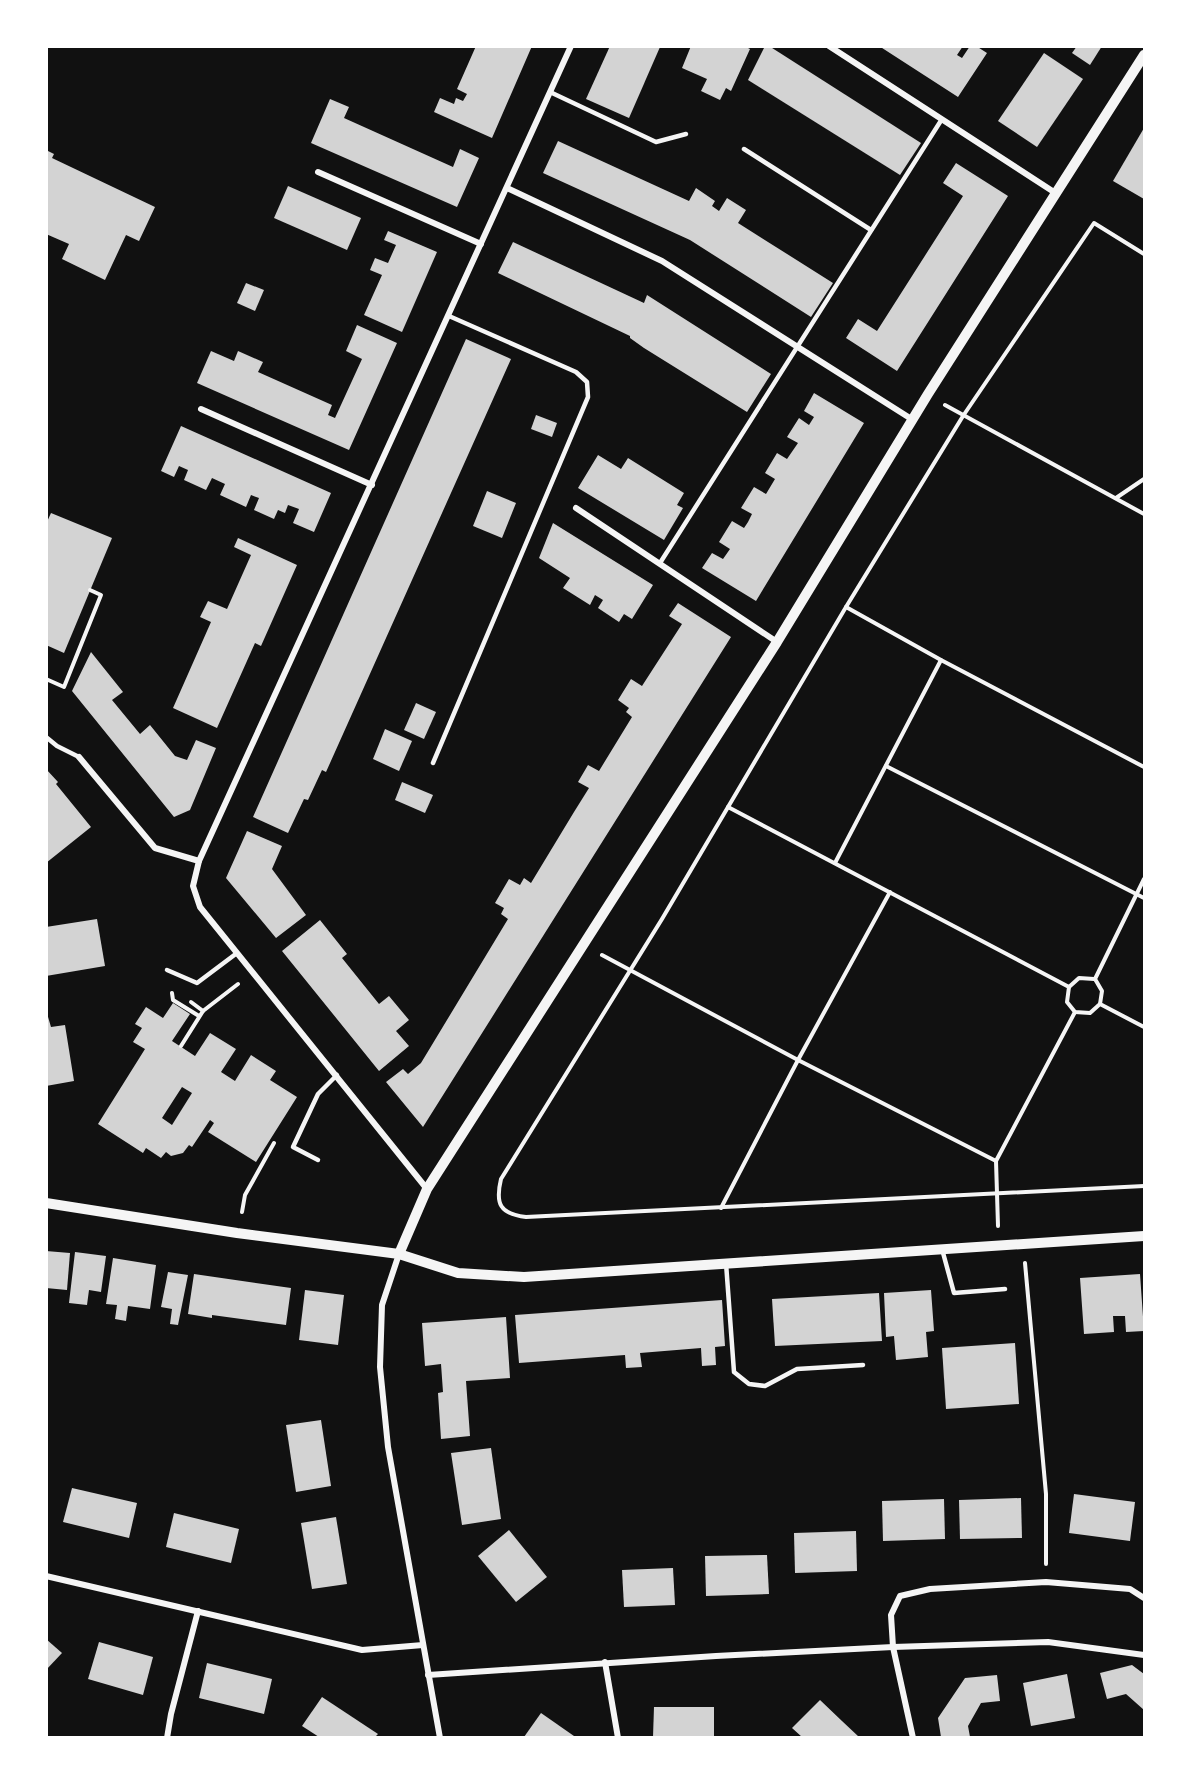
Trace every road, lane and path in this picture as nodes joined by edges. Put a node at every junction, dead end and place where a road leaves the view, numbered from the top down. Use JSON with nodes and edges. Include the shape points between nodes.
{"nodes":[{"id":1,"x":571,"y":46,"type":"edge"},
{"id":2,"x":829,"y":46,"type":"edge"},
{"id":3,"x":1144,"y":55,"type":"edge"},
{"id":4,"x":550,"y":93,"type":"junction"},
{"id":5,"x":942,"y":119,"type":"junction"},
{"id":6,"x":686,"y":134,"type":"dead end"},
{"id":7,"x":744,"y":149,"type":"dead end"},
{"id":8,"x":318,"y":172,"type":"dead end"},
{"id":9,"x":507,"y":188,"type":"junction"},
{"id":10,"x":1057,"y":194,"type":"junction"},
{"id":11,"x":871,"y":230,"type":"junction"},
{"id":12,"x":481,"y":244,"type":"junction"},
{"id":13,"x":1144,"y":254,"type":"edge"},
{"id":14,"x":449,"y":316,"type":"junction"},
{"id":15,"x":797,"y":346,"type":"junction"},
{"id":16,"x":928,"y":394,"type":"junction"},
{"id":17,"x":201,"y":409,"type":"dead end"},
{"id":18,"x":963,"y":416,"type":"junction"},
{"id":19,"x":913,"y":420,"type":"junction"},
{"id":20,"x":1144,"y":479,"type":"edge"},
{"id":21,"x":372,"y":485,"type":"junction"},
{"id":22,"x":1116,"y":498,"type":"junction"},
{"id":23,"x":576,"y":508,"type":"dead end"},
{"id":24,"x":1144,"y":514,"type":"edge"},
{"id":25,"x":660,"y":563,"type":"junction"},
{"id":26,"x":90,"y":590,"type":"dead end"},
{"id":27,"x":846,"y":607,"type":"junction"},
{"id":28,"x":777,"y":642,"type":"junction"},
{"id":29,"x":941,"y":660,"type":"junction"},
{"id":30,"x":46,"y":679,"type":"edge"},
{"id":31,"x":46,"y":737,"type":"edge"},
{"id":32,"x":79,"y":757,"type":"joint"},
{"id":33,"x":433,"y":764,"type":"dead end"},
{"id":34,"x":886,"y":766,"type":"junction"},
{"id":35,"x":1144,"y":767,"type":"edge"},
{"id":36,"x":728,"y":807,"type":"junction"},
{"id":37,"x":200,"y":861,"type":"junction"},
{"id":38,"x":835,"y":862,"type":"junction"},
{"id":39,"x":1144,"y":879,"type":"edge"},
{"id":40,"x":890,"y":892,"type":"junction"},
{"id":41,"x":1137,"y":894,"type":"junction"},
{"id":42,"x":1144,"y":898,"type":"edge"},
{"id":43,"x":583,"y":944,"type":"junction"},
{"id":44,"x":237,"y":953,"type":"junction"},
{"id":45,"x":167,"y":970,"type":"dead end"},
{"id":46,"x":629,"y":970,"type":"junction"},
{"id":47,"x":253,"y":973,"type":"junction"},
{"id":48,"x":1095,"y":979,"type":"junction"},
{"id":49,"x":1069,"y":987,"type":"junction"},
{"id":50,"x":189,"y":1001,"type":"dead end"},
{"id":51,"x":1100,"y":1004,"type":"junction"},
{"id":52,"x":203,"y":1011,"type":"junction"},
{"id":53,"x":1075,"y":1012,"type":"junction"},
{"id":54,"x":1144,"y":1027,"type":"edge"},
{"id":55,"x":181,"y":1046,"type":"dead end"},
{"id":56,"x":798,"y":1060,"type":"junction"},
{"id":57,"x":337,"y":1075,"type":"junction"},
{"id":58,"x":276,"y":1138,"type":"dead end"},
{"id":59,"x":318,"y":1160,"type":"dead end"},
{"id":60,"x":996,"y":1161,"type":"junction"},
{"id":61,"x":1144,"y":1186,"type":"edge"},
{"id":62,"x":427,"y":1189,"type":"junction"},
{"id":63,"x":997,"y":1194,"type":"junction"},
{"id":64,"x":46,"y":1203,"type":"edge"},
{"id":65,"x":721,"y":1208,"type":"junction"},
{"id":66,"x":237,"y":1233,"type":"junction"},
{"id":67,"x":1144,"y":1236,"type":"edge"},
{"id":68,"x":1023,"y":1244,"type":"junction"},
{"id":69,"x":999,"y":1245,"type":"junction"},
{"id":70,"x":942,"y":1249,"type":"junction"},
{"id":71,"x":399,"y":1254,"type":"junction"},
{"id":72,"x":726,"y":1263,"type":"junction"},
{"id":73,"x":1005,"y":1289,"type":"dead end"},
{"id":74,"x":863,"y":1365,"type":"dead end"},
{"id":75,"x":46,"y":1576,"type":"edge"},
{"id":76,"x":1046,"y":1582,"type":"junction"},
{"id":77,"x":1144,"y":1598,"type":"edge"},
{"id":78,"x":198,"y":1611,"type":"junction"},
{"id":79,"x":423,"y":1645,"type":"junction"},
{"id":80,"x":893,"y":1647,"type":"junction"},
{"id":81,"x":1144,"y":1655,"type":"edge"},
{"id":82,"x":605,"y":1662,"type":"junction"},
{"id":83,"x":428,"y":1675,"type":"junction"},
{"id":84,"x":167,"y":1737,"type":"edge"},
{"id":85,"x":440,"y":1737,"type":"edge"},
{"id":86,"x":618,"y":1737,"type":"edge"},
{"id":87,"x":913,"y":1737,"type":"edge"}],
"edges":[{"from":1,"to":4,"type":"street"},
{"from":2,"to":5,"type":"street"},
{"from":3,"to":10,"type":"street"},
{"from":4,"to":6,"type":"lane","via":[[656,141]]},
{"from":4,"to":9,"type":"street"},
{"from":5,"to":10,"type":"street"},
{"from":5,"to":11,"type":"lane"},
{"from":7,"to":11,"type":"lane"},
{"from":8,"to":12,"type":"street"},
{"from":9,"to":12,"type":"street"},
{"from":9,"to":15,"type":"street","via":[[662,261]]},
{"from":10,"to":16,"type":"street"},
{"from":11,"to":15,"type":"lane"},
{"from":12,"to":14,"type":"street"},
{"from":13,"to":18,"type":"path","via":[[1094,223]]},
{"from":14,"to":21,"type":"street"},
{"from":14,"to":33,"type":"lane","via":[[576,372],[587,382],[588,397]]},
{"from":15,"to":19,"type":"street"},
{"from":15,"to":25,"type":"lane"},
{"from":16,"to":18,"type":"path"},
{"from":16,"to":19,"type":"street"},
{"from":17,"to":21,"type":"street"},
{"from":18,"to":22,"type":"path"},
{"from":18,"to":27,"type":"path"},
{"from":19,"to":28,"type":"street"},
{"from":20,"to":22,"type":"path"},
{"from":21,"to":37,"type":"street"},
{"from":22,"to":24,"type":"path"},
{"from":23,"to":25,"type":"street"},
{"from":25,"to":28,"type":"street"},
{"from":26,"to":30,"type":"path","via":[[101,595],[64,687]]},
{"from":27,"to":29,"type":"path"},
{"from":27,"to":36,"type":"path"},
{"from":28,"to":43,"type":"street"},
{"from":29,"to":34,"type":"path"},
{"from":29,"to":35,"type":"path"},
{"from":31,"to":32,"type":"lane"},
{"from":32,"to":37,"type":"street","via":[[154,848]]},
{"from":34,"to":38,"type":"path"},
{"from":34,"to":41,"type":"path"},
{"from":36,"to":38,"type":"path"},
{"from":36,"to":46,"type":"path"},
{"from":37,"to":44,"type":"street","via":[[193,886],[200,907]]},
{"from":38,"to":40,"type":"path"},
{"from":39,"to":41,"type":"path"},
{"from":40,"to":49,"type":"path"},
{"from":40,"to":56,"type":"path"},
{"from":41,"to":42,"type":"path"},
{"from":41,"to":48,"type":"path"},
{"from":43,"to":46,"type":"path"},
{"from":43,"to":62,"type":"street"},
{"from":44,"to":45,"type":"lane","via":[[197,983]]},
{"from":44,"to":47,"type":"street"},
{"from":46,"to":56,"type":"path"},
{"from":46,"to":65,"type":"path","via":[[501,1179],[498,1195],[502,1207],[512,1215],[526,1217]]},
{"from":47,"to":52,"type":"path"},
{"from":47,"to":57,"type":"street"},
{"from":48,"to":49,"type":"path","via":[[1079,978]]},
{"from":48,"to":51,"type":"path","via":[[1102,991]]},
{"from":49,"to":53,"type":"path","via":[[1067,1002]]},
{"from":50,"to":52,"type":"path"},
{"from":51,"to":53,"type":"path","via":[[1090,1013]]},
{"from":51,"to":54,"type":"path"},
{"from":52,"to":55,"type":"path"},
{"from":53,"to":60,"type":"path"},
{"from":56,"to":60,"type":"path"},
{"from":56,"to":65,"type":"path"},
{"from":57,"to":59,"type":"lane","via":[[318,1094],[293,1147]]},
{"from":57,"to":62,"type":"street"},
{"from":58,"to":66,"type":"path","via":[[245,1195]]},
{"from":60,"to":63,"type":"path"},
{"from":61,"to":63,"type":"path"},
{"from":62,"to":71,"type":"street"},
{"from":63,"to":65,"type":"path"},
{"from":63,"to":69,"type":"path"},
{"from":64,"to":66,"type":"street"},
{"from":66,"to":71,"type":"street"},
{"from":67,"to":68,"type":"street"},
{"from":68,"to":69,"type":"street"},
{"from":68,"to":76,"type":"path","via":[[1046,1494]]},
{"from":69,"to":70,"type":"street"},
{"from":70,"to":72,"type":"street"},
{"from":70,"to":73,"type":"lane","via":[[954,1293]]},
{"from":71,"to":72,"type":"street","via":[[458,1273],[524,1277]]},
{"from":71,"to":79,"type":"street","via":[[382,1305],[380,1367],[388,1447]]},
{"from":72,"to":74,"type":"lane","via":[[734,1372],[749,1384],[765,1386],[796,1369]]},
{"from":75,"to":78,"type":"street"},
{"from":76,"to":77,"type":"street","via":[[1130,1589]]},
{"from":76,"to":80,"type":"street","via":[[930,1589],[900,1596],[891,1615]]},
{"from":78,"to":79,"type":"street","via":[[362,1650]]},
{"from":78,"to":84,"type":"street"},
{"from":79,"to":83,"type":"street"},
{"from":80,"to":81,"type":"street","via":[[1048,1642]]},
{"from":80,"to":82,"type":"street"},
{"from":80,"to":87,"type":"street"},
{"from":82,"to":83,"type":"street"},
{"from":82,"to":86,"type":"street"},
{"from":83,"to":85,"type":"street"}]}
